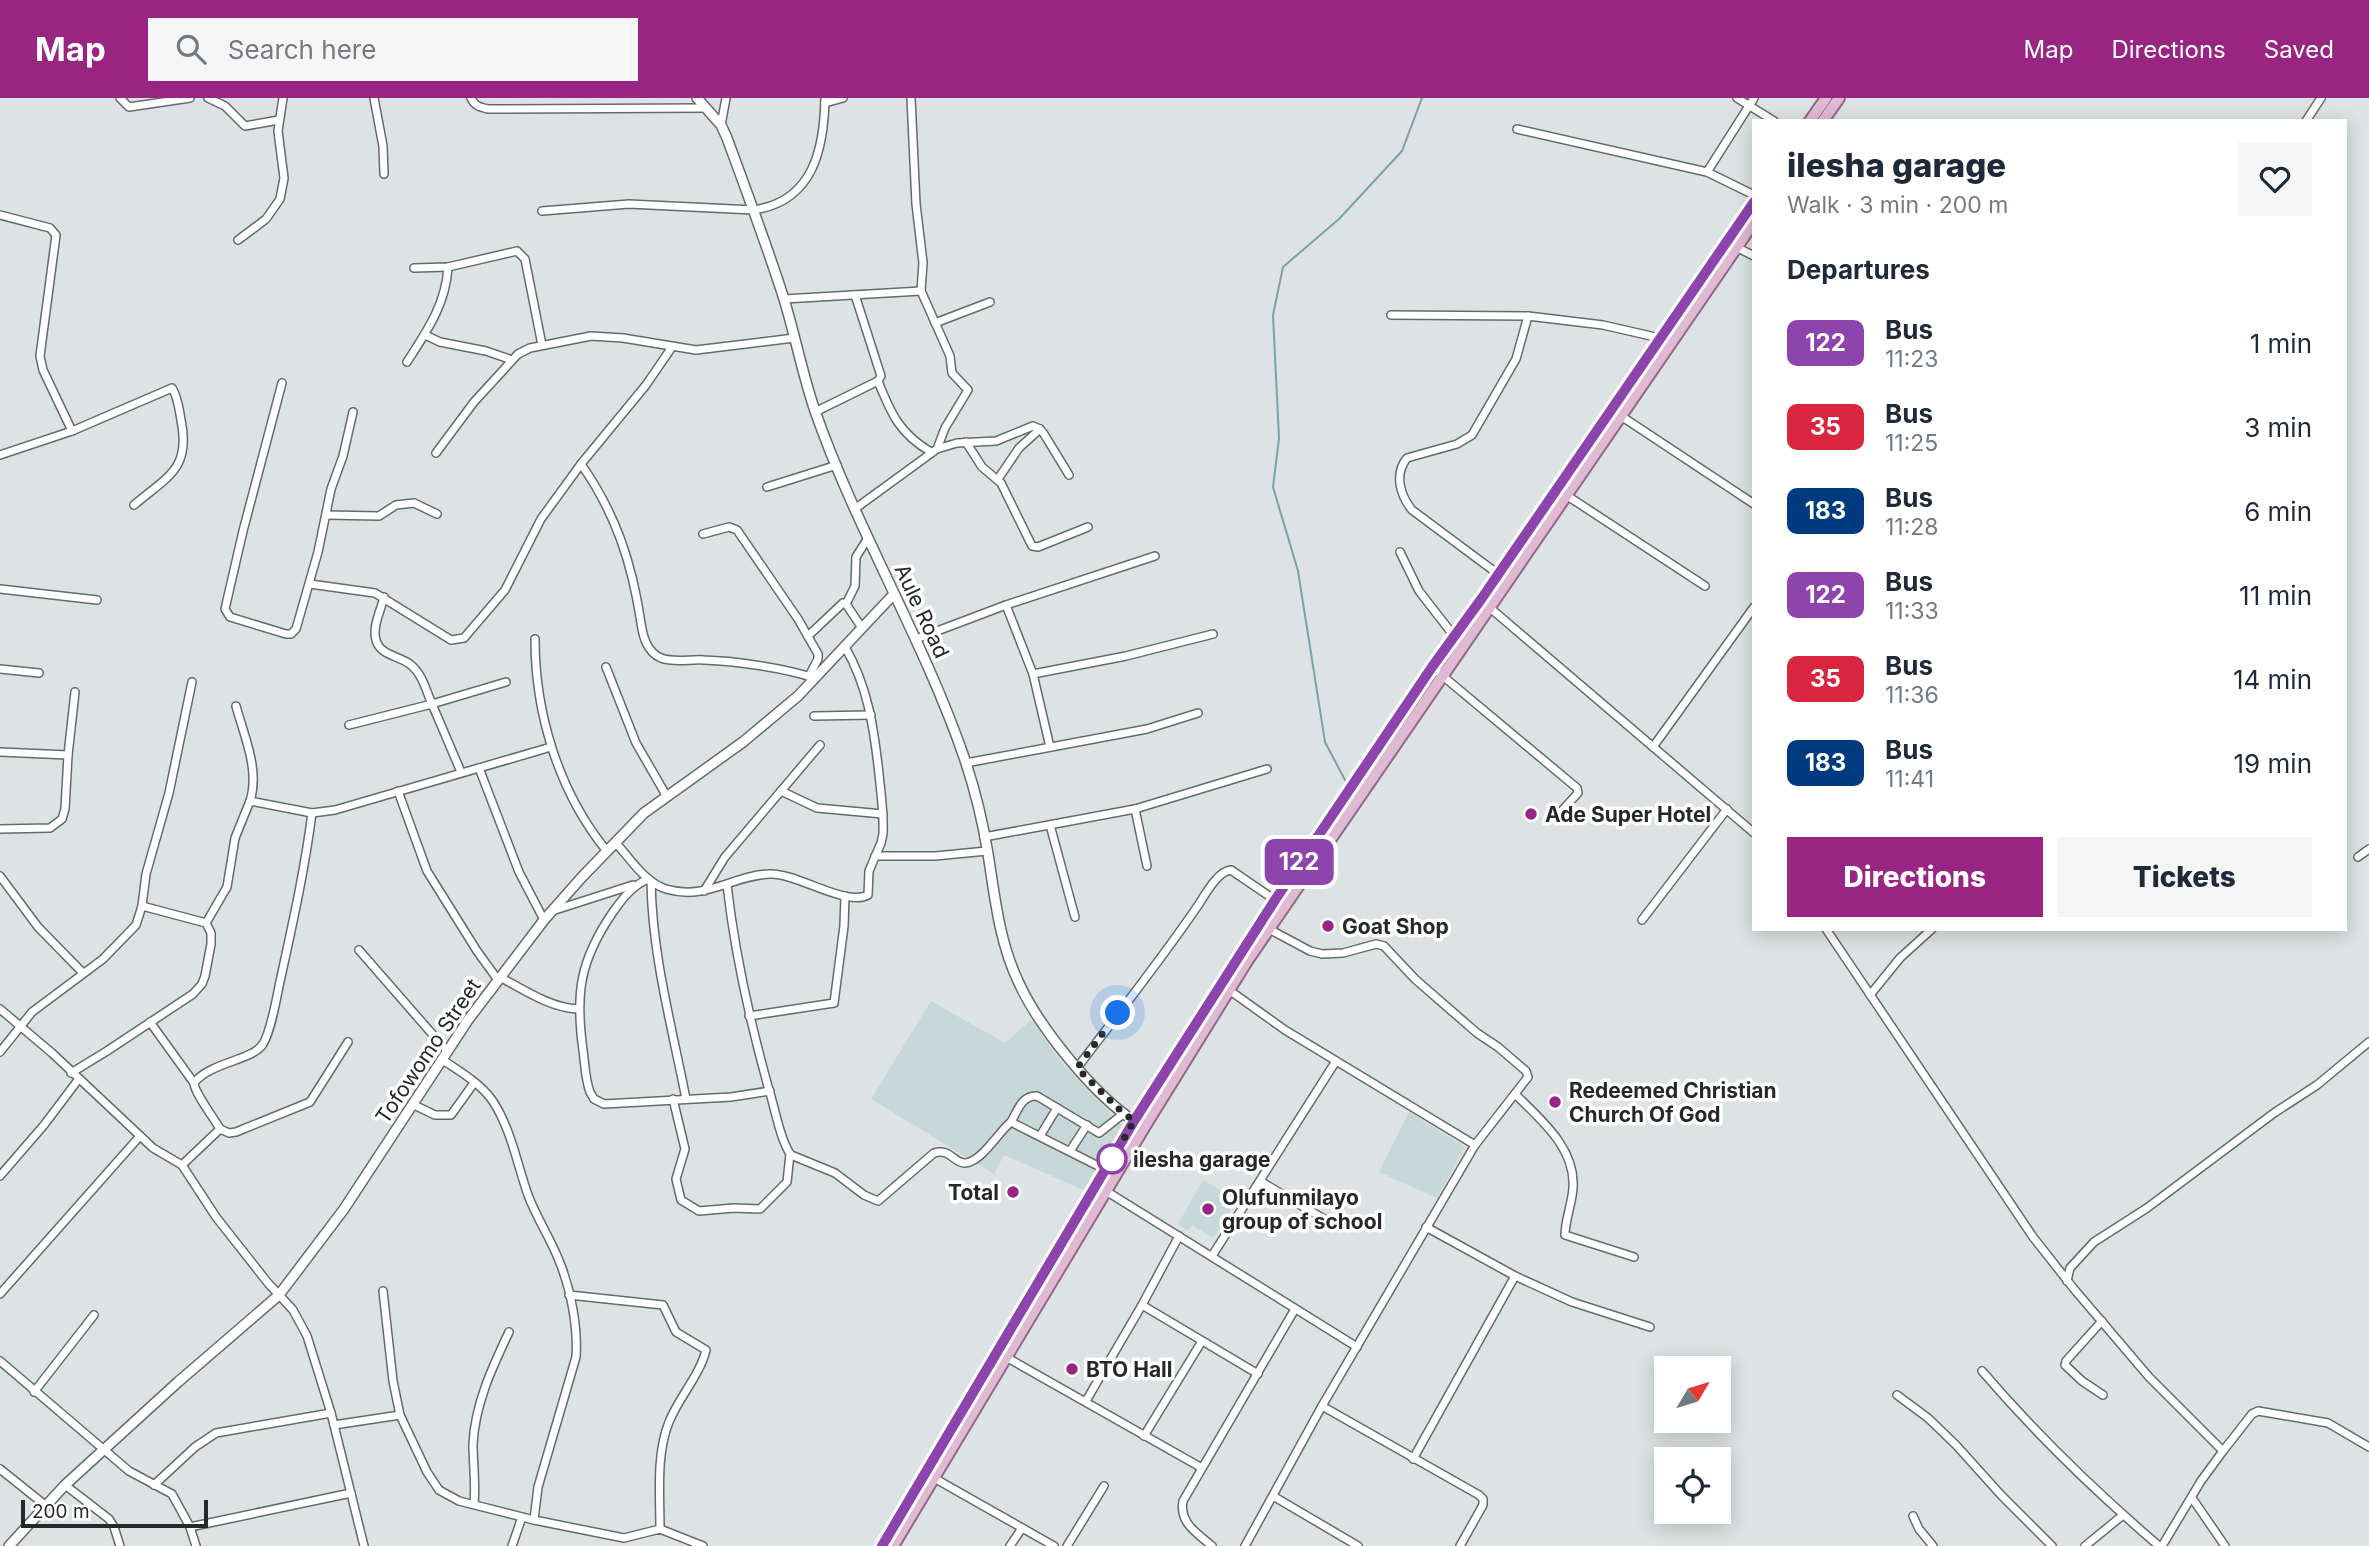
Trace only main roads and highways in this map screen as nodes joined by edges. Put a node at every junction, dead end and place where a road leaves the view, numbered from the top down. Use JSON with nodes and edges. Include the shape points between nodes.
{"nodes":[{"id":1,"x":1826,"y":98,"type":"edge"},
{"id":2,"x":1839,"y":98,"type":"edge"},
{"id":3,"x":1811,"y":119,"type":"edge"},
{"id":4,"x":1824,"y":119,"type":"edge"},
{"id":5,"x":1752,"y":205,"type":"edge"},
{"id":6,"x":1752,"y":225,"type":"edge"},
{"id":7,"x":1665,"y":340,"type":"junction"},
{"id":8,"x":1301,"y":870,"type":"junction"},
{"id":9,"x":1014,"y":1334,"type":"junction"},
{"id":10,"x":921,"y":1491,"type":"junction"},
{"id":11,"x":882,"y":1546,"type":"edge"},
{"id":12,"x":893,"y":1546,"type":"edge"}],
"edges":[{"from":1,"to":3,"type":"main road"},
{"from":2,"to":4,"type":"main road"},
{"from":5,"to":7,"type":"main road"},
{"from":6,"to":7,"type":"main road"},
{"from":7,"to":8,"type":"main road","via":[[1432,667]]},
{"from":7,"to":8,"type":"main road","via":[[1621,416]]},
{"from":8,"to":9,"type":"main road","via":[[1269,929]]},
{"from":8,"to":9,"type":"main road","via":[[1275,900],[1134,1121]]},
{"from":9,"to":10,"type":"main road"},
{"from":9,"to":10,"type":"main road","via":[[1006,1357],[934,1478]]},
{"from":10,"to":11,"type":"main road"},
{"from":10,"to":12,"type":"main road"}]}
